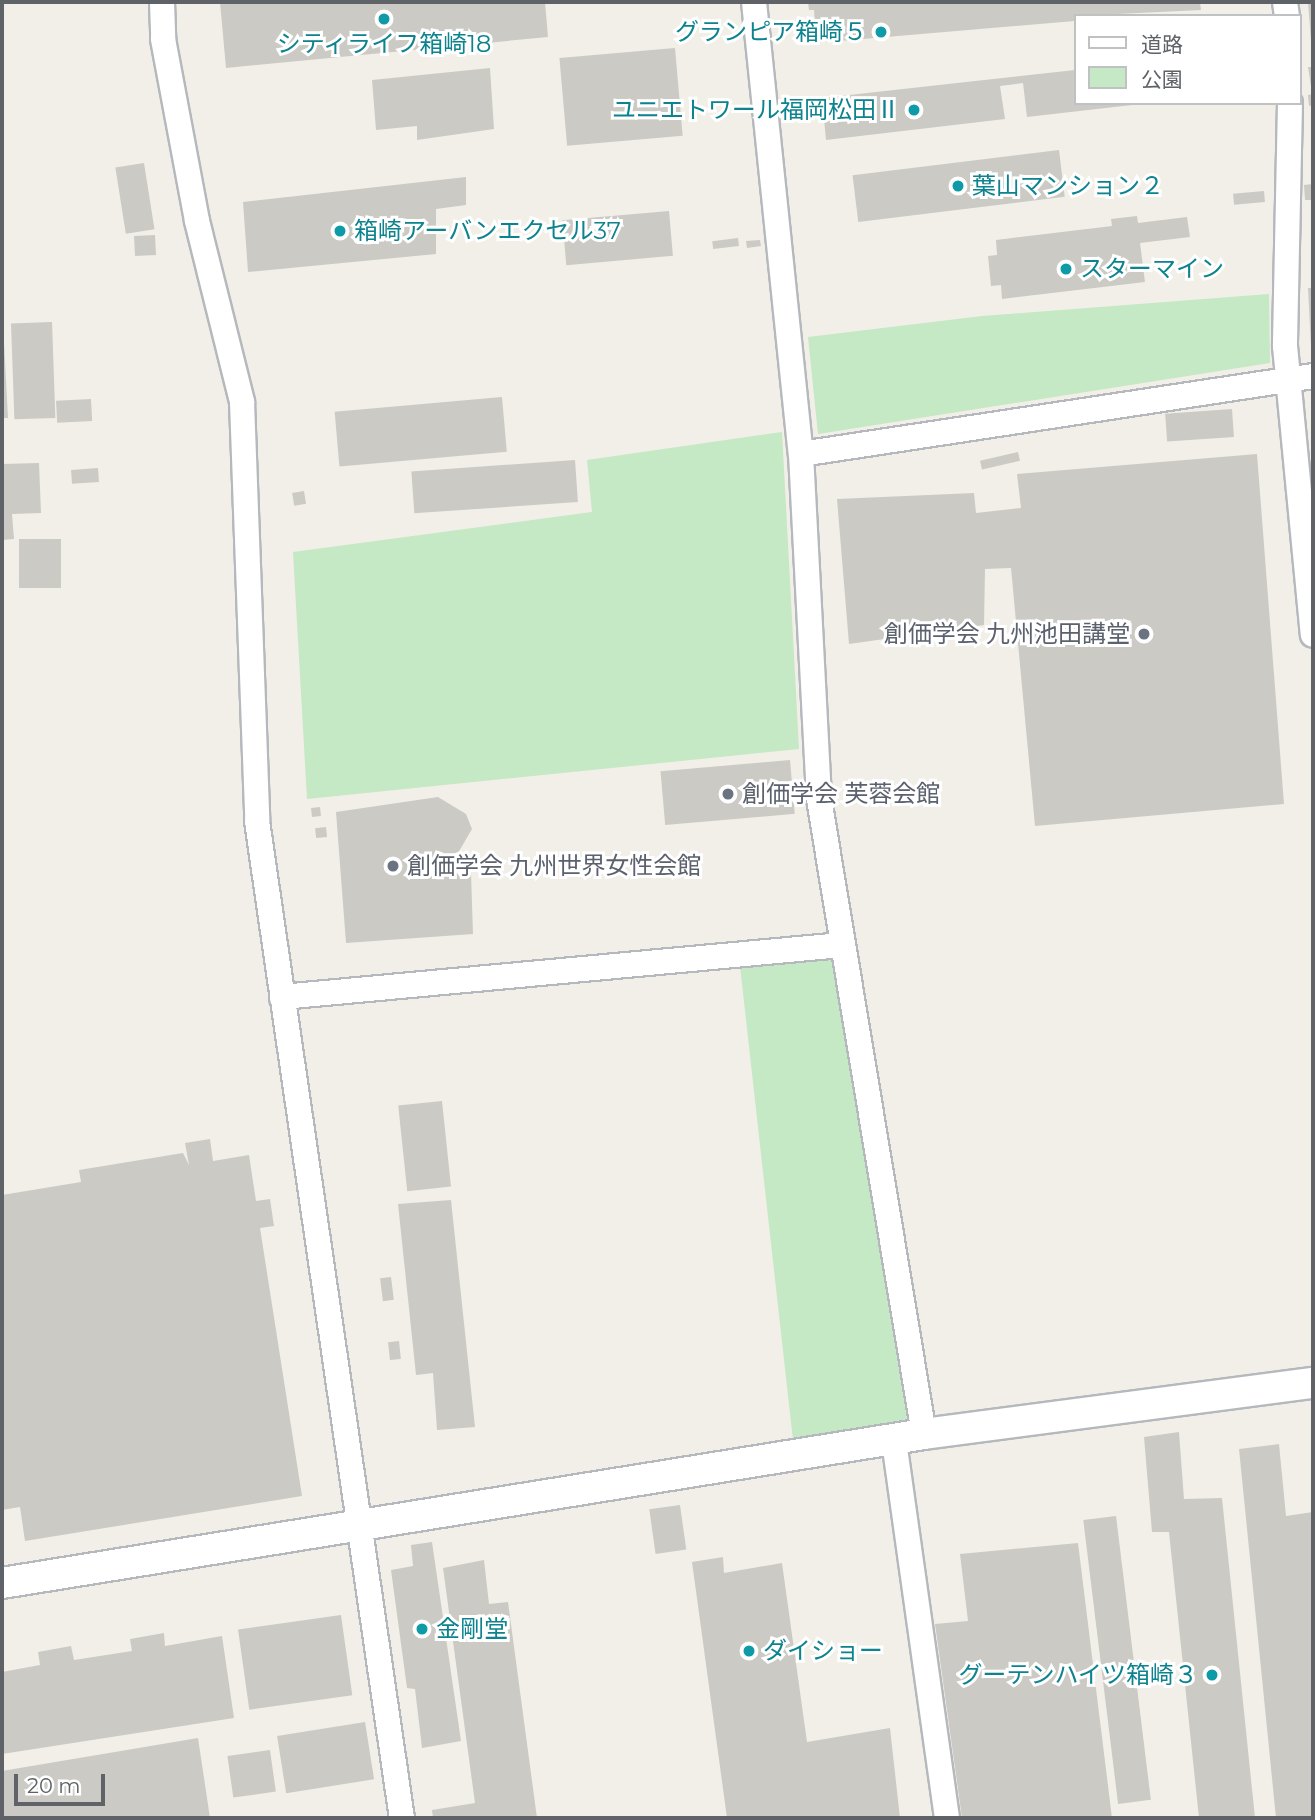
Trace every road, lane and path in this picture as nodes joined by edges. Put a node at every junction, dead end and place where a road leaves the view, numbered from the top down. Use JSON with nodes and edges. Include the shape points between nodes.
{"nodes":[{"id":1,"x":162,"y":2,"type":"edge"},
{"id":2,"x":754,"y":2,"type":"edge"},
{"id":3,"x":1290,"y":105,"type":"edge"},
{"id":4,"x":1313,"y":376,"type":"edge"},
{"id":5,"x":1287,"y":379,"type":"junction"},
{"id":6,"x":801,"y":454,"type":"junction"},
{"id":7,"x":1313,"y":635,"type":"edge"},
{"id":8,"x":842,"y":945,"type":"junction"},
{"id":9,"x":282,"y":998,"type":"junction"},
{"id":10,"x":1313,"y":1383,"type":"edge"},
{"id":11,"x":924,"y":1434,"type":"junction"},
{"id":12,"x":894,"y":1441,"type":"junction"},
{"id":13,"x":356,"y":1523,"type":"junction"},
{"id":14,"x":2,"y":1583,"type":"edge"},
{"id":15,"x":402,"y":1818,"type":"edge"},
{"id":16,"x":947,"y":1818,"type":"edge"}],
"edges":[{"from":1,"to":9,"type":"street","via":[[163,39],[197,221],[242,402],[257,821]]},
{"from":2,"to":6,"type":"street"},
{"from":3,"to":5,"type":"street"},
{"from":4,"to":5,"type":"street"},
{"from":5,"to":6,"type":"street"},
{"from":5,"to":7,"type":"street"},
{"from":6,"to":8,"type":"street","via":[[819,799]]},
{"from":8,"to":9,"type":"street"},
{"from":8,"to":11,"type":"street"},
{"from":9,"to":13,"type":"street"},
{"from":10,"to":11,"type":"street"},
{"from":11,"to":12,"type":"street"},
{"from":12,"to":13,"type":"street"},
{"from":12,"to":16,"type":"street"},
{"from":13,"to":14,"type":"street"},
{"from":13,"to":15,"type":"street"}]}
